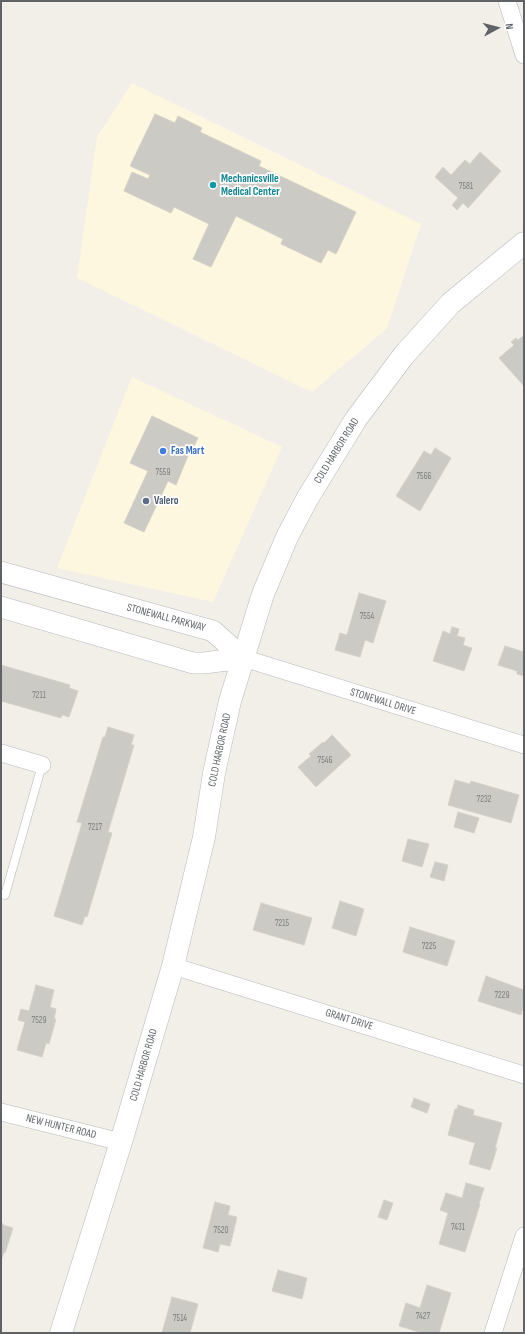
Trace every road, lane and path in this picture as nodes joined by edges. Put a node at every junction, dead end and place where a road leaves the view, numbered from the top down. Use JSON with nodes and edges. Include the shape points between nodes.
{"nodes":[{"id":1,"x":507,"y":1,"type":"edge"},
{"id":2,"x":524,"y":55,"type":"edge"},
{"id":3,"x":524,"y":243,"type":"edge"},
{"id":4,"x":1,"y":572,"type":"edge"},
{"id":5,"x":1,"y":607,"type":"edge"},
{"id":6,"x":243,"y":658,"type":"junction"},
{"id":7,"x":524,"y":745,"type":"edge"},
{"id":8,"x":1,"y":753,"type":"edge"},
{"id":9,"x":42,"y":765,"type":"joint"},
{"id":10,"x":1,"y":894,"type":"edge"},
{"id":11,"x":173,"y":966,"type":"junction"},
{"id":12,"x":524,"y":1075,"type":"edge"},
{"id":13,"x":1,"y":1112,"type":"edge"},
{"id":14,"x":121,"y":1142,"type":"junction"},
{"id":15,"x":524,"y":1236,"type":"edge"},
{"id":16,"x":60,"y":1333,"type":"edge"},
{"id":17,"x":493,"y":1333,"type":"edge"}],
"edges":[{"from":1,"to":2,"type":"street"},
{"from":3,"to":6,"type":"main road","name":"COLD HARBOR ROAD","via":[[451,303],[404,354],[356,419],[287,536],[263,594]]},
{"from":4,"to":6,"type":"street","name":"STONEWALL PARKWAY","via":[[213,631]]},
{"from":5,"to":6,"type":"street","via":[[193,663]]},
{"from":6,"to":7,"type":"street","name":"STONEWALL DRIVE"},
{"from":6,"to":11,"type":"main road","name":"COLD HARBOR ROAD","via":[[230,702],[214,773],[204,837]]},
{"from":8,"to":9,"type":"street"},
{"from":9,"to":10,"type":"lane","via":[[5,895]]},
{"from":11,"to":12,"type":"street","name":"GRANT DRIVE"},
{"from":11,"to":14,"type":"main road","name":"COLD HARBOR ROAD"},
{"from":13,"to":14,"type":"street","name":"NEW HUNTER ROAD"},
{"from":14,"to":16,"type":"main road","name":"COLD HARBOR ROAD"},
{"from":15,"to":17,"type":"street"}]}
